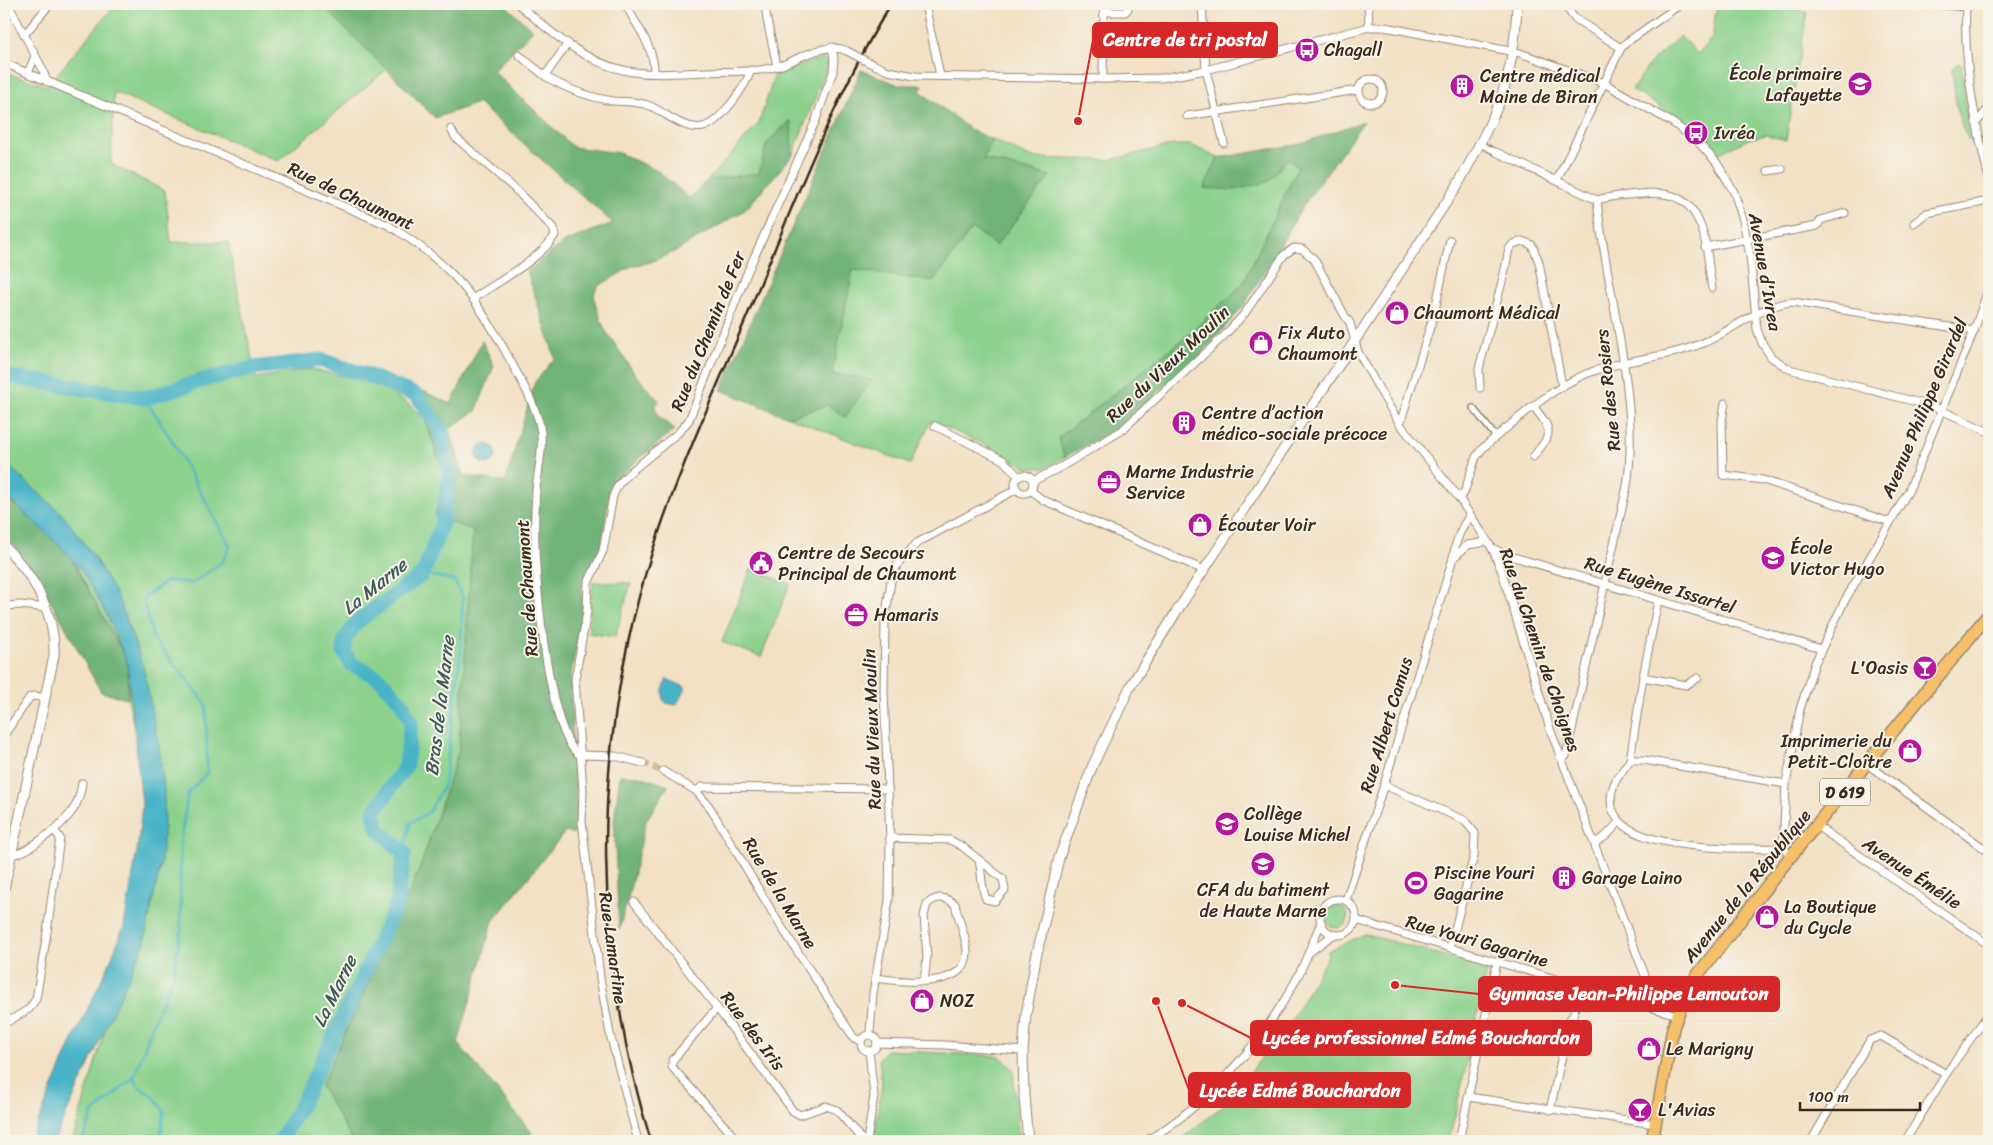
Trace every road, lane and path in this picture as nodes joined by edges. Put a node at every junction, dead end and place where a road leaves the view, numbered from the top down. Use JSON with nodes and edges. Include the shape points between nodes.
{"nodes":[{"id":1,"x":8,"y":4,"type":"edge"},
{"id":2,"x":50,"y":4,"type":"edge"},
{"id":3,"x":518,"y":4,"type":"edge"},
{"id":4,"x":625,"y":4,"type":"edge"},
{"id":5,"x":765,"y":4,"type":"edge"},
{"id":6,"x":927,"y":4,"type":"edge"},
{"id":7,"x":1104,"y":4,"type":"edge"},
{"id":8,"x":1128,"y":4,"type":"edge"},
{"id":9,"x":1202,"y":4,"type":"edge"},
{"id":10,"x":1368,"y":4,"type":"edge"},
{"id":11,"x":1518,"y":4,"type":"edge"},
{"id":12,"x":1564,"y":4,"type":"edge"},
{"id":13,"x":1682,"y":4,"type":"edge"},
{"id":14,"x":1934,"y":4,"type":"edge"},
{"id":15,"x":1966,"y":5,"type":"edge"},
{"id":16,"x":1104,"y":12,"type":"junction"},
{"id":17,"x":1369,"y":26,"type":"junction"},
{"id":18,"x":24,"y":35,"type":"junction"},
{"id":19,"x":568,"y":43,"type":"junction"},
{"id":20,"x":832,"y":47,"type":"junction"},
{"id":21,"x":1621,"y":48,"type":"junction"},
{"id":22,"x":1511,"y":52,"type":"junction"},
{"id":23,"x":519,"y":54,"type":"dead end"},
{"id":24,"x":34,"y":56,"type":"junction"},
{"id":25,"x":4,"y":63,"type":"edge"},
{"id":26,"x":777,"y":66,"type":"junction"},
{"id":27,"x":751,"y":70,"type":"junction"},
{"id":28,"x":1206,"y":70,"type":"junction"},
{"id":29,"x":654,"y":72,"type":"junction"},
{"id":30,"x":28,"y":73,"type":"junction"},
{"id":31,"x":545,"y":76,"type":"junction"},
{"id":32,"x":940,"y":76,"type":"junction"},
{"id":33,"x":1103,"y":80,"type":"junction"},
{"id":34,"x":47,"y":82,"type":"junction"},
{"id":35,"x":1604,"y":84,"type":"junction"},
{"id":36,"x":1358,"y":90,"type":"dead end"},
{"id":37,"x":1989,"y":108,"type":"edge"},
{"id":38,"x":1216,"y":112,"type":"junction"},
{"id":39,"x":1187,"y":116,"type":"dead end"},
{"id":40,"x":1976,"y":123,"type":"junction"},
{"id":41,"x":451,"y":129,"type":"dead end"},
{"id":42,"x":1224,"y":143,"type":"dead end"},
{"id":43,"x":1480,"y":144,"type":"junction"},
{"id":44,"x":1496,"y":152,"type":"joint"},
{"id":45,"x":1782,"y":169,"type":"dead end"},
{"id":46,"x":1768,"y":170,"type":"dead end"},
{"id":47,"x":1989,"y":179,"type":"edge"},
{"id":48,"x":1558,"y":180,"type":"junction"},
{"id":49,"x":1597,"y":200,"type":"junction"},
{"id":50,"x":1989,"y":201,"type":"edge"},
{"id":51,"x":1845,"y":213,"type":"dead end"},
{"id":52,"x":1914,"y":223,"type":"dead end"},
{"id":53,"x":1747,"y":239,"type":"junction"},
{"id":54,"x":1450,"y":240,"type":"dead end"},
{"id":55,"x":1705,"y":246,"type":"junction"},
{"id":56,"x":1302,"y":249,"type":"joint"},
{"id":57,"x":1989,"y":287,"type":"edge"},
{"id":58,"x":1712,"y":288,"type":"dead end"},
{"id":59,"x":474,"y":298,"type":"junction"},
{"id":60,"x":1756,"y":314,"type":"junction"},
{"id":61,"x":1974,"y":331,"type":"junction"},
{"id":62,"x":1354,"y":341,"type":"junction"},
{"id":63,"x":1624,"y":364,"type":"junction"},
{"id":64,"x":1562,"y":386,"type":"junction"},
{"id":65,"x":1480,"y":388,"type":"dead end"},
{"id":66,"x":1725,"y":402,"type":"dead end"},
{"id":67,"x":1534,"y":407,"type":"junction"},
{"id":68,"x":1473,"y":408,"type":"dead end"},
{"id":69,"x":1941,"y":410,"type":"junction"},
{"id":70,"x":1400,"y":424,"type":"junction"},
{"id":71,"x":934,"y":426,"type":"dead end"},
{"id":72,"x":1989,"y":432,"type":"edge"},
{"id":73,"x":1496,"y":437,"type":"junction"},
{"id":74,"x":1533,"y":457,"type":"dead end"},
{"id":75,"x":1019,"y":477,"type":"junction"},
{"id":76,"x":1033,"y":480,"type":"junction"},
{"id":77,"x":1017,"y":489,"type":"junction"},
{"id":78,"x":1031,"y":490,"type":"junction"},
{"id":79,"x":1459,"y":498,"type":"junction"},
{"id":80,"x":1470,"y":515,"type":"junction"},
{"id":81,"x":1890,"y":522,"type":"junction"},
{"id":82,"x":1458,"y":537,"type":"junction"},
{"id":83,"x":1486,"y":540,"type":"junction"},
{"id":84,"x":1468,"y":545,"type":"junction"},
{"id":85,"x":4,"y":546,"type":"edge"},
{"id":86,"x":1492,"y":548,"type":"junction"},
{"id":87,"x":1453,"y":558,"type":"junction"},
{"id":88,"x":1204,"y":570,"type":"junction"},
{"id":89,"x":1605,"y":584,"type":"junction"},
{"id":90,"x":1658,"y":601,"type":"junction"},
{"id":91,"x":4,"y":606,"type":"edge"},
{"id":92,"x":47,"y":608,"type":"junction"},
{"id":93,"x":1989,"y":614,"type":"edge"},
{"id":94,"x":1821,"y":649,"type":"junction"},
{"id":95,"x":1643,"y":677,"type":"junction"},
{"id":96,"x":1698,"y":678,"type":"dead end"},
{"id":97,"x":45,"y":698,"type":"junction"},
{"id":98,"x":4,"y":735,"type":"edge"},
{"id":99,"x":580,"y":755,"type":"junction"},
{"id":100,"x":1561,"y":759,"type":"junction"},
{"id":101,"x":1630,"y":760,"type":"junction"},
{"id":102,"x":643,"y":763,"type":"tunnel mouth"},
{"id":103,"x":1867,"y":764,"type":"junction"},
{"id":104,"x":663,"y":772,"type":"tunnel mouth"},
{"id":105,"x":82,"y":783,"type":"dead end"},
{"id":106,"x":1786,"y":784,"type":"junction"},
{"id":107,"x":1384,"y":786,"type":"junction"},
{"id":108,"x":888,"y":789,"type":"junction"},
{"id":109,"x":696,"y":791,"type":"junction"},
{"id":110,"x":1619,"y":822,"type":"junction"},
{"id":111,"x":1817,"y":826,"type":"junction"},
{"id":112,"x":54,"y":830,"type":"junction"},
{"id":113,"x":890,"y":838,"type":"junction"},
{"id":114,"x":1595,"y":843,"type":"junction"},
{"id":115,"x":1782,"y":848,"type":"junction"},
{"id":116,"x":1989,"y":852,"type":"edge"},
{"id":117,"x":11,"y":854,"type":"junction"},
{"id":118,"x":1792,"y":857,"type":"junction"},
{"id":119,"x":979,"y":860,"type":"junction"},
{"id":120,"x":4,"y":889,"type":"edge"},
{"id":121,"x":1346,"y":900,"type":"junction"},
{"id":122,"x":634,"y":902,"type":"dead end"},
{"id":123,"x":1356,"y":920,"type":"junction"},
{"id":124,"x":1322,"y":923,"type":"junction"},
{"id":125,"x":1334,"y":934,"type":"junction"},
{"id":126,"x":1989,"y":944,"type":"edge"},
{"id":127,"x":1450,"y":948,"type":"junction"},
{"id":128,"x":1310,"y":952,"type":"junction"},
{"id":129,"x":1498,"y":962,"type":"junction"},
{"id":130,"x":875,"y":978,"type":"junction"},
{"id":131,"x":924,"y":980,"type":"junction"},
{"id":132,"x":1580,"y":986,"type":"junction"},
{"id":133,"x":717,"y":1008,"type":"junction"},
{"id":134,"x":1658,"y":1009,"type":"junction"},
{"id":135,"x":1989,"y":1012,"type":"edge"},
{"id":136,"x":1677,"y":1015,"type":"junction"},
{"id":137,"x":4,"y":1024,"type":"edge"},
{"id":138,"x":870,"y":1034,"type":"junction"},
{"id":139,"x":861,"y":1042,"type":"junction"},
{"id":140,"x":878,"y":1044,"type":"junction"},
{"id":141,"x":869,"y":1051,"type":"junction"},
{"id":142,"x":1022,"y":1051,"type":"junction"},
{"id":143,"x":1946,"y":1074,"type":"junction"},
{"id":144,"x":1468,"y":1097,"type":"junction"},
{"id":145,"x":1550,"y":1110,"type":"junction"},
{"id":146,"x":1655,"y":1124,"type":"junction"},
{"id":147,"x":1029,"y":1139,"type":"edge"},
{"id":148,"x":638,"y":1141,"type":"edge"},
{"id":149,"x":738,"y":1141,"type":"edge"},
{"id":150,"x":863,"y":1141,"type":"edge"},
{"id":151,"x":867,"y":1141,"type":"edge"},
{"id":152,"x":1146,"y":1141,"type":"edge"},
{"id":153,"x":1459,"y":1141,"type":"edge"},
{"id":154,"x":1652,"y":1141,"type":"edge"},
{"id":155,"x":1811,"y":1141,"type":"edge"},
{"id":156,"x":1905,"y":1141,"type":"edge"}],
"edges":[{"from":1,"to":18,"type":"street"},
{"from":2,"to":18,"type":"street"},
{"from":3,"to":19,"type":"street"},
{"from":4,"to":29,"type":"street","via":[[654,60]]},
{"from":5,"to":26,"type":"street"},
{"from":6,"to":32,"type":"street"},
{"from":7,"to":16,"type":"street"},
{"from":8,"to":16,"type":"street","via":[[1125,12]]},
{"from":9,"to":28,"type":"street"},
{"from":10,"to":17,"type":"street"},
{"from":11,"to":22,"type":"street"},
{"from":12,"to":21,"type":"street","via":[[1574,18]]},
{"from":13,"to":21,"type":"street"},
{"from":14,"to":15,"type":"street"},
{"from":15,"to":40,"type":"street","via":[[1969,80]]},
{"from":16,"to":33,"type":"street"},
{"from":17,"to":22,"type":"street","name":"Avenue d'Ivrea"},
{"from":17,"to":28,"type":"street"},
{"from":18,"to":24,"type":"street"},
{"from":19,"to":29,"type":"street","via":[[593,60],[624,70]]},
{"from":19,"to":31,"type":"street"},
{"from":20,"to":26,"type":"street"},
{"from":20,"to":32,"type":"street","bridge":true,"via":[[897,73]]},
{"from":20,"to":99,"type":"street","name":"Rue du Chemin de Fer","via":[[833,72],[814,122],[747,273],[689,420],[622,479],[613,496],[603,551],[588,583],[587,612],[575,679]]},
{"from":21,"to":35,"type":"street"},
{"from":22,"to":35,"type":"street","name":"Avenue d'Ivrea"},
{"from":22,"to":43,"type":"street","via":[[1499,101]]},
{"from":23,"to":31,"type":"street"},
{"from":24,"to":30,"type":"street"},
{"from":24,"to":34,"type":"street"},
{"from":25,"to":30,"type":"street","name":"Rue de Chaumont"},
{"from":26,"to":27,"type":"street"},
{"from":27,"to":29,"type":"street"},
{"from":27,"to":31,"type":"street","via":[[742,90],[722,113],[700,128],[687,126],[648,105],[575,92]]},
{"from":28,"to":33,"type":"street","via":[[1162,78]]},
{"from":28,"to":38,"type":"street"},
{"from":30,"to":34,"type":"street","name":"Rue de Chaumont"},
{"from":32,"to":33,"type":"street"},
{"from":34,"to":59,"type":"street","name":"Rue de Chaumont","via":[[388,225],[435,257]]},
{"from":35,"to":48,"type":"street"},
{"from":35,"to":53,"type":"street","name":"Avenue d'Ivrea","via":[[1673,123],[1698,142],[1717,163],[1734,192]]},
{"from":36,"to":38,"type":"street"},
{"from":37,"to":40,"type":"street"},
{"from":38,"to":39,"type":"street"},
{"from":38,"to":42,"type":"street"},
{"from":40,"to":47,"type":"street"},
{"from":41,"to":59,"type":"street","via":[[515,189],[553,228],[555,235],[550,244],[534,257]]},
{"from":43,"to":44,"type":"street"},
{"from":43,"to":62,"type":"street","via":[[1457,186]]},
{"from":44,"to":48,"type":"street"},
{"from":45,"to":46,"type":"street"},
{"from":48,"to":49,"type":"street"},
{"from":49,"to":55,"type":"street","via":[[1649,192],[1676,197],[1695,214]]},
{"from":49,"to":63,"type":"street","name":"Rue des Rosiers"},
{"from":50,"to":52,"type":"street","via":[[1927,213]]},
{"from":51,"to":53,"type":"street","via":[[1821,220],[1817,226]]},
{"from":53,"to":55,"type":"street"},
{"from":53,"to":60,"type":"street","name":"Avenue d'Ivrea"},
{"from":54,"to":70,"type":"street","via":[[1434,314]]},
{"from":55,"to":58,"type":"street"},
{"from":56,"to":62,"type":"street","name":"Rue du Chemin de Choignes","via":[[1314,259],[1350,323]]},
{"from":56,"to":76,"type":"street","name":"Rue du Vieux Moulin","via":[[1294,248],[1284,255],[1245,313],[1224,336],[1121,431]]},
{"from":57,"to":61,"type":"street","name":"Avenue Philippe Girardel"},
{"from":59,"to":99,"type":"street","name":"Rue de Chaumont","via":[[513,366],[539,423],[535,543],[546,654],[558,712],[572,748]]},
{"from":60,"to":61,"type":"street","via":[[1793,302]]},
{"from":60,"to":63,"type":"street","via":[[1705,342],[1676,353]]},
{"from":60,"to":69,"type":"street","name":"Avenue d'Ivrea","via":[[1759,335],[1766,351],[1788,369]]},
{"from":61,"to":69,"type":"street","name":"Avenue Philippe Girardel"},
{"from":62,"to":70,"type":"street","name":"Rue du Chemin de Choignes"},
{"from":62,"to":88,"type":"street"},
{"from":63,"to":64,"type":"street","via":[[1599,369]]},
{"from":63,"to":89,"type":"street","name":"Rue des Rosiers","via":[[1631,463]]},
{"from":64,"to":65,"type":"street","via":[[1539,262],[1532,245],[1522,241],[1509,249],[1479,368]]},
{"from":64,"to":67,"type":"street"},
{"from":66,"to":81,"type":"street","via":[[1723,474],[1763,480]]},
{"from":67,"to":73,"type":"street"},
{"from":67,"to":74,"type":"street","via":[[1549,430],[1547,440]]},
{"from":68,"to":73,"type":"street"},
{"from":69,"to":72,"type":"street","name":"Avenue d'Ivrea"},
{"from":69,"to":81,"type":"street","name":"Avenue Philippe Girardel","via":[[1909,490]]},
{"from":70,"to":79,"type":"street","name":"Rue du Chemin de Choignes"},
{"from":71,"to":75,"type":"street","via":[[1003,460]]},
{"from":73,"to":79,"type":"street","via":[[1476,457],[1464,494]]},
{"from":75,"to":76,"type":"street","via":[[1027,475]]},
{"from":75,"to":77,"type":"street","via":[[1015,482]]},
{"from":76,"to":78,"type":"street"},
{"from":77,"to":78,"type":"street","via":[[1024,493]]},
{"from":77,"to":108,"type":"street","name":"Rue du Vieux Moulin","via":[[917,543],[896,568],[885,620]]},
{"from":78,"to":88,"type":"street","via":[[1043,500]]},
{"from":79,"to":80,"type":"street","name":"Rue du Chemin de Choignes"},
{"from":80,"to":82,"type":"street","name":"Rue Albert Camus","via":[[1460,528]]},
{"from":80,"to":83,"type":"street","name":"Rue du Chemin de Choignes"},
{"from":81,"to":94,"type":"street","name":"Avenue Philippe Girardel"},
{"from":82,"to":84,"type":"street"},
{"from":82,"to":87,"type":"street","name":"Rue Albert Camus"},
{"from":83,"to":84,"type":"street"},
{"from":83,"to":86,"type":"street","name":"Rue du Chemin de Choignes"},
{"from":84,"to":87,"type":"street"},
{"from":85,"to":92,"type":"street","via":[[25,570]]},
{"from":86,"to":89,"type":"street","name":"Rue Eugène Issartel"},
{"from":86,"to":100,"type":"street","name":"Rue du Chemin de Choignes"},
{"from":87,"to":107,"type":"street","name":"Rue Albert Camus"},
{"from":88,"to":142,"type":"street","via":[[1130,687],[1075,810],[1059,858],[1036,958]]},
{"from":89,"to":90,"type":"street","name":"Rue Eugène Issartel"},
{"from":89,"to":100,"type":"street","name":"Rue des Rosiers","via":[[1566,756]]},
{"from":90,"to":94,"type":"street","name":"Rue Eugène Issartel"},
{"from":90,"to":95,"type":"street"},
{"from":91,"to":92,"type":"street"},
{"from":92,"to":97,"type":"street","via":[[55,639]]},
{"from":93,"to":103,"type":"main road","name":"Avenue de la République","number":"D 619"},
{"from":94,"to":106,"type":"street","name":"Avenue Philippe Girardel","via":[[1800,709]]},
{"from":95,"to":96,"type":"street","via":[[1686,686]]},
{"from":95,"to":101,"type":"street"},
{"from":97,"to":98,"type":"street","via":[[30,697]]},
{"from":97,"to":117,"type":"street"},
{"from":99,"to":102,"type":"street","via":[[615,756]]},
{"from":99,"to":148,"type":"street","name":"Rue Lamartine","via":[[584,852],[600,978],[610,1034]]},
{"from":100,"to":114,"type":"street","name":"Rue du Chemin de Choignes"},
{"from":101,"to":106,"type":"street"},
{"from":101,"to":110,"type":"street","via":[[1615,783],[1612,799]]},
{"from":103,"to":111,"type":"main road","name":"Avenue de la République","number":"D 619"},
{"from":103,"to":116,"type":"street"},
{"from":104,"to":109,"type":"street","name":"Rue de la Marne"},
{"from":105,"to":112,"type":"street","via":[[80,798],[69,816]]},
{"from":106,"to":115,"type":"street","name":"Avenue Philippe Girardel"},
{"from":107,"to":121,"type":"street","name":"Rue Albert Camus"},
{"from":107,"to":127,"type":"street","via":[[1464,820],[1475,833],[1474,856]]},
{"from":108,"to":109,"type":"street","via":[[702,787]]},
{"from":108,"to":113,"type":"street","name":"Rue du Vieux Moulin"},
{"from":109,"to":139,"type":"street","name":"Rue de la Marne","via":[[709,806],[782,928],[854,1038]]},
{"from":110,"to":114,"type":"street"},
{"from":110,"to":115,"type":"street","via":[[1649,838],[1688,845]]},
{"from":111,"to":118,"type":"main road","name":"Avenue de la République","number":"D 619"},
{"from":111,"to":126,"type":"street","name":"Avenue Émélie"},
{"from":112,"to":117,"type":"street","via":[[22,852]]},
{"from":112,"to":137,"type":"street","via":[[60,838],[36,1000],[30,1009]]},
{"from":113,"to":119,"type":"street","via":[[950,840]]},
{"from":113,"to":130,"type":"street","name":"Rue du Vieux Moulin","via":[[889,900]]},
{"from":114,"to":134,"type":"street","name":"Rue du Chemin de Choignes"},
{"from":115,"to":118,"type":"street"},
{"from":117,"to":120,"type":"street"},
{"from":118,"to":136,"type":"main road","name":"Avenue de la République","number":"D 619","via":[[1696,977]]},
{"from":119,"to":119,"type":"street","via":[[983,892],[986,900],[994,901],[1005,890],[1003,879]]},
{"from":121,"to":123,"type":"street","via":[[1354,909]]},
{"from":121,"to":124,"type":"street","via":[[1335,899],[1326,903],[1321,912]]},
{"from":122,"to":133,"type":"street","name":"Rue des Iris"},
{"from":123,"to":125,"type":"street","via":[[1350,930]]},
{"from":123,"to":127,"type":"street","name":"Rue Youri Gagarine"},
{"from":124,"to":125,"type":"street"},
{"from":124,"to":128,"type":"street"},
{"from":125,"to":128,"type":"street"},
{"from":127,"to":129,"type":"street","name":"Rue Youri Gagarine"},
{"from":128,"to":152,"type":"street","via":[[1278,1009],[1237,1063],[1200,1102]]},
{"from":129,"to":132,"type":"street","name":"Rue Youri Gagarine"},
{"from":129,"to":144,"type":"street"},
{"from":130,"to":131,"type":"street"},
{"from":130,"to":138,"type":"street","name":"Rue du Vieux Moulin"},
{"from":131,"to":131,"type":"street","via":[[950,978],[962,969],[966,961],[967,952],[955,904],[947,898],[935,898],[927,904],[924,916],[928,957]]},
{"from":132,"to":134,"type":"street","name":"Rue Youri Gagarine"},
{"from":132,"to":145,"type":"street"},
{"from":133,"to":149,"type":"street","via":[[672,1060],[672,1067]]},
{"from":133,"to":150,"type":"street","name":"Rue des Iris","via":[[793,1111],[800,1115],[826,1106],[837,1110]]},
{"from":134,"to":136,"type":"street","name":"Rue Youri Gagarine"},
{"from":135,"to":143,"type":"street"},
{"from":136,"to":146,"type":"main road","name":"Avenue de la République","number":"D 619"},
{"from":138,"to":139,"type":"street"},
{"from":138,"to":140,"type":"street","via":[[875,1036]]},
{"from":139,"to":141,"type":"street"},
{"from":140,"to":141,"type":"street"},
{"from":140,"to":142,"type":"street"},
{"from":141,"to":151,"type":"street","via":[[874,1096]]},
{"from":142,"to":147,"type":"street"},
{"from":143,"to":155,"type":"street","via":[[1881,1036],[1870,1040]]},
{"from":143,"to":156,"type":"street"},
{"from":144,"to":145,"type":"street"},
{"from":144,"to":153,"type":"street"},
{"from":145,"to":146,"type":"street"},
{"from":146,"to":154,"type":"main road","name":"Avenue de la République","number":"D 619"}]}
